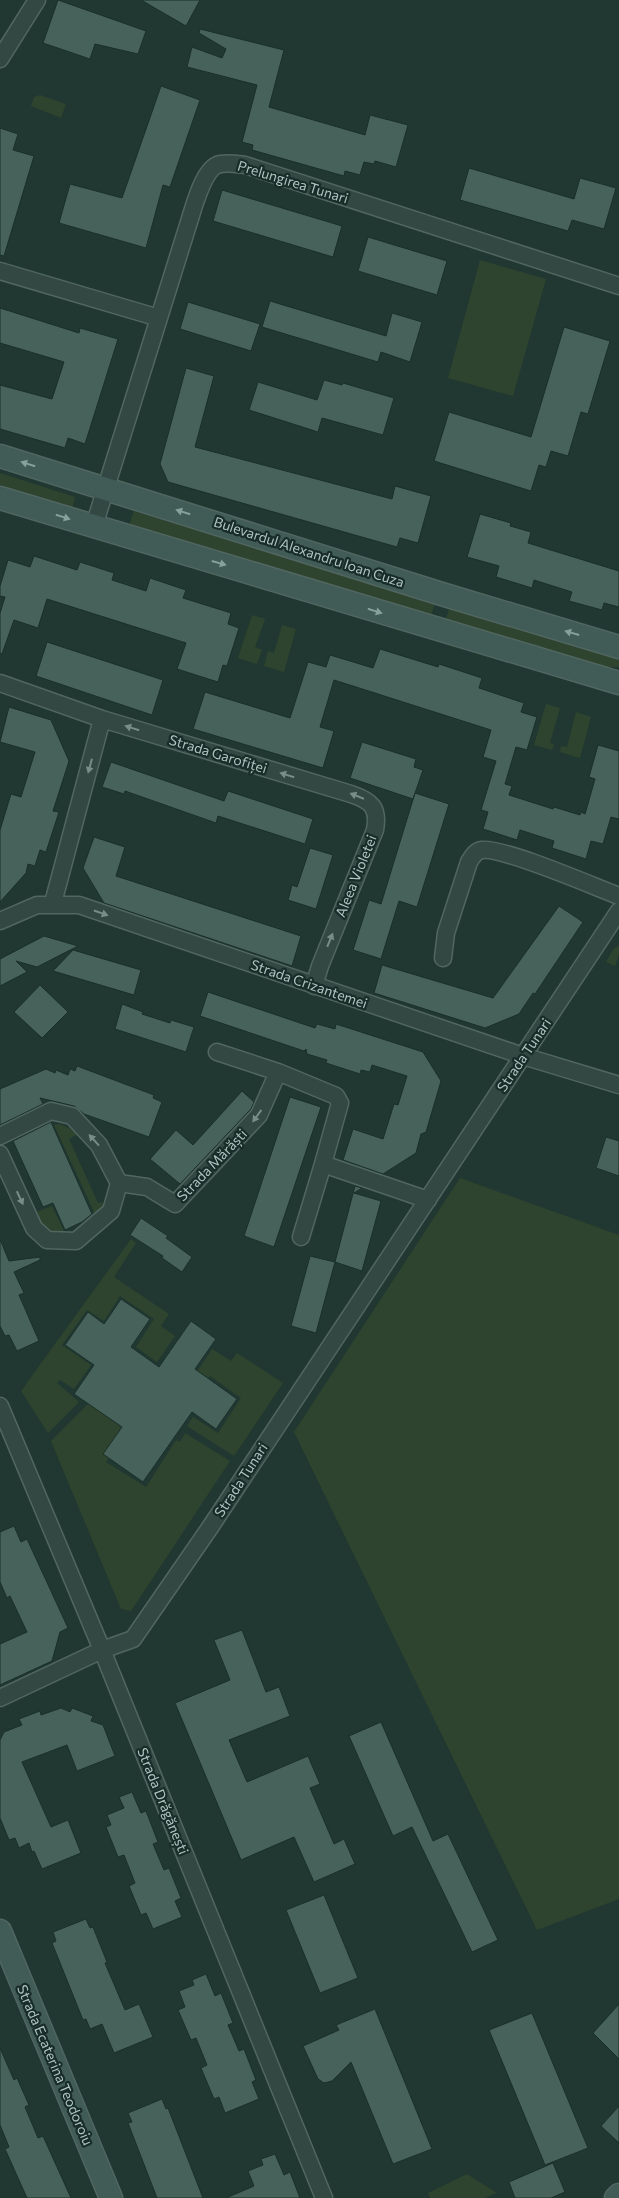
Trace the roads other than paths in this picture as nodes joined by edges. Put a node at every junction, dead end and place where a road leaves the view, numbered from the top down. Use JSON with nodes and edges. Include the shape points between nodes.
{"nodes":[{"id":1,"x":37,"y":0,"type":"edge"},
{"id":2,"x":0,"y":59,"type":"edge"},
{"id":3,"x":0,"y":271,"type":"edge"},
{"id":4,"x":619,"y":286,"type":"edge"},
{"id":5,"x":158,"y":318,"type":"junction"},
{"id":6,"x":0,"y":456,"type":"edge"},
{"id":7,"x":105,"y":488,"type":"junction"},
{"id":8,"x":0,"y":498,"type":"edge"},
{"id":9,"x":94,"y":526,"type":"junction"},
{"id":10,"x":619,"y":647,"type":"edge"},
{"id":11,"x":0,"y":684,"type":"edge"},
{"id":12,"x":619,"y":684,"type":"edge"},
{"id":13,"x":102,"y":719,"type":"junction"},
{"id":14,"x":334,"y":789,"type":"joint"},
{"id":15,"x":619,"y":896,"type":"edge"},
{"id":16,"x":53,"y":903,"type":"junction"},
{"id":17,"x":619,"y":911,"type":"edge"},
{"id":18,"x":0,"y":921,"type":"edge"},
{"id":19,"x":443,"y":958,"type":"dead end"},
{"id":20,"x":314,"y":986,"type":"junction"},
{"id":21,"x":217,"y":1052,"type":"dead end"},
{"id":22,"x":523,"y":1056,"type":"junction"},
{"id":23,"x":278,"y":1072,"type":"junction"},
{"id":24,"x":619,"y":1085,"type":"edge"},
{"id":25,"x":0,"y":1136,"type":"edge"},
{"id":26,"x":0,"y":1154,"type":"edge"},
{"id":27,"x":323,"y":1164,"type":"junction"},
{"id":28,"x":118,"y":1182,"type":"junction"},
{"id":29,"x":428,"y":1200,"type":"junction"},
{"id":30,"x":301,"y":1237,"type":"dead end"},
{"id":31,"x":0,"y":1406,"type":"edge"},
{"id":32,"x":102,"y":1650,"type":"junction"},
{"id":33,"x":0,"y":1698,"type":"edge"},
{"id":34,"x":0,"y":1931,"type":"edge"},
{"id":35,"x":619,"y":2195,"type":"edge"},
{"id":36,"x":111,"y":2198,"type":"edge"},
{"id":37,"x":324,"y":2198,"type":"edge"},
{"id":38,"x":616,"y":2198,"type":"edge"}],
"edges":[{"from":1,"to":2,"type":"street"},
{"from":3,"to":5,"type":"street"},
{"from":4,"to":5,"type":"street","name":"Prelungirea Tunari","via":[[244,165],[227,163],[209,172],[203,183]]},
{"from":5,"to":7,"type":"street","name":"Prelungirea Tunari"},
{"from":7,"to":6,"type":"main road","name":"Bulevardul Alexandru Ioan Cuza","one_way":true},
{"from":7,"to":9,"type":"street","name":"Prelungirea Tunari"},
{"from":10,"to":7,"type":"main road","name":"Bulevardul Alexandru Ioan Cuza","one_way":true},
{"from":8,"to":9,"type":"main road","one_way":true},
{"from":9,"to":12,"type":"main road","one_way":true},
{"from":11,"to":13,"type":"street","name":"Strada Garofiței"},
{"from":14,"to":13,"type":"street","name":"Strada Garofiței","one_way":true},
{"from":13,"to":16,"type":"street","one_way":true},
{"from":20,"to":14,"type":"street","name":"Aleea Violetei","one_way":true,"via":[[378,816],[362,798]]},
{"from":15,"to":19,"type":"street","via":[[515,858],[480,850],[469,862],[446,933]]},
{"from":16,"to":18,"type":"street","name":"Strada Crizantemei","via":[[37,905]]},
{"from":16,"to":20,"type":"street","name":"Strada Crizantemei","one_way":true,"via":[[80,905]]},
{"from":17,"to":22,"type":"street","name":"Strada Tunari"},
{"from":20,"to":22,"type":"street","name":"Strada Crizantemei"},
{"from":21,"to":23,"type":"street"},
{"from":22,"to":24,"type":"street","name":"Strada Crizantemei"},
{"from":22,"to":29,"type":"street","name":"Strada Tunari"},
{"from":23,"to":27,"type":"street","via":[[336,1096],[340,1103]]},
{"from":23,"to":28,"type":"street","name":"Strada Mărăști","one_way":true,"via":[[259,1115],[176,1204],[147,1187]]},
{"from":28,"to":25,"type":"street","one_way":true,"via":[[99,1145],[72,1116],[51,1110]]},
{"from":26,"to":28,"type":"street","one_way":true,"via":[[34,1228],[47,1240],[76,1241],[111,1210]]},
{"from":27,"to":29,"type":"street"},
{"from":27,"to":30,"type":"street"},
{"from":29,"to":32,"type":"street","name":"Strada Tunari","via":[[133,1639]]},
{"from":31,"to":32,"type":"street","name":"Strada Drăgănești"},
{"from":32,"to":33,"type":"street","name":"Strada Tunari"},
{"from":32,"to":37,"type":"street","name":"Strada Drăgănești"},
{"from":34,"to":36,"type":"main road","name":"Strada Ecaterina Teodoroiu"},
{"from":35,"to":38,"type":"main road"}]}
